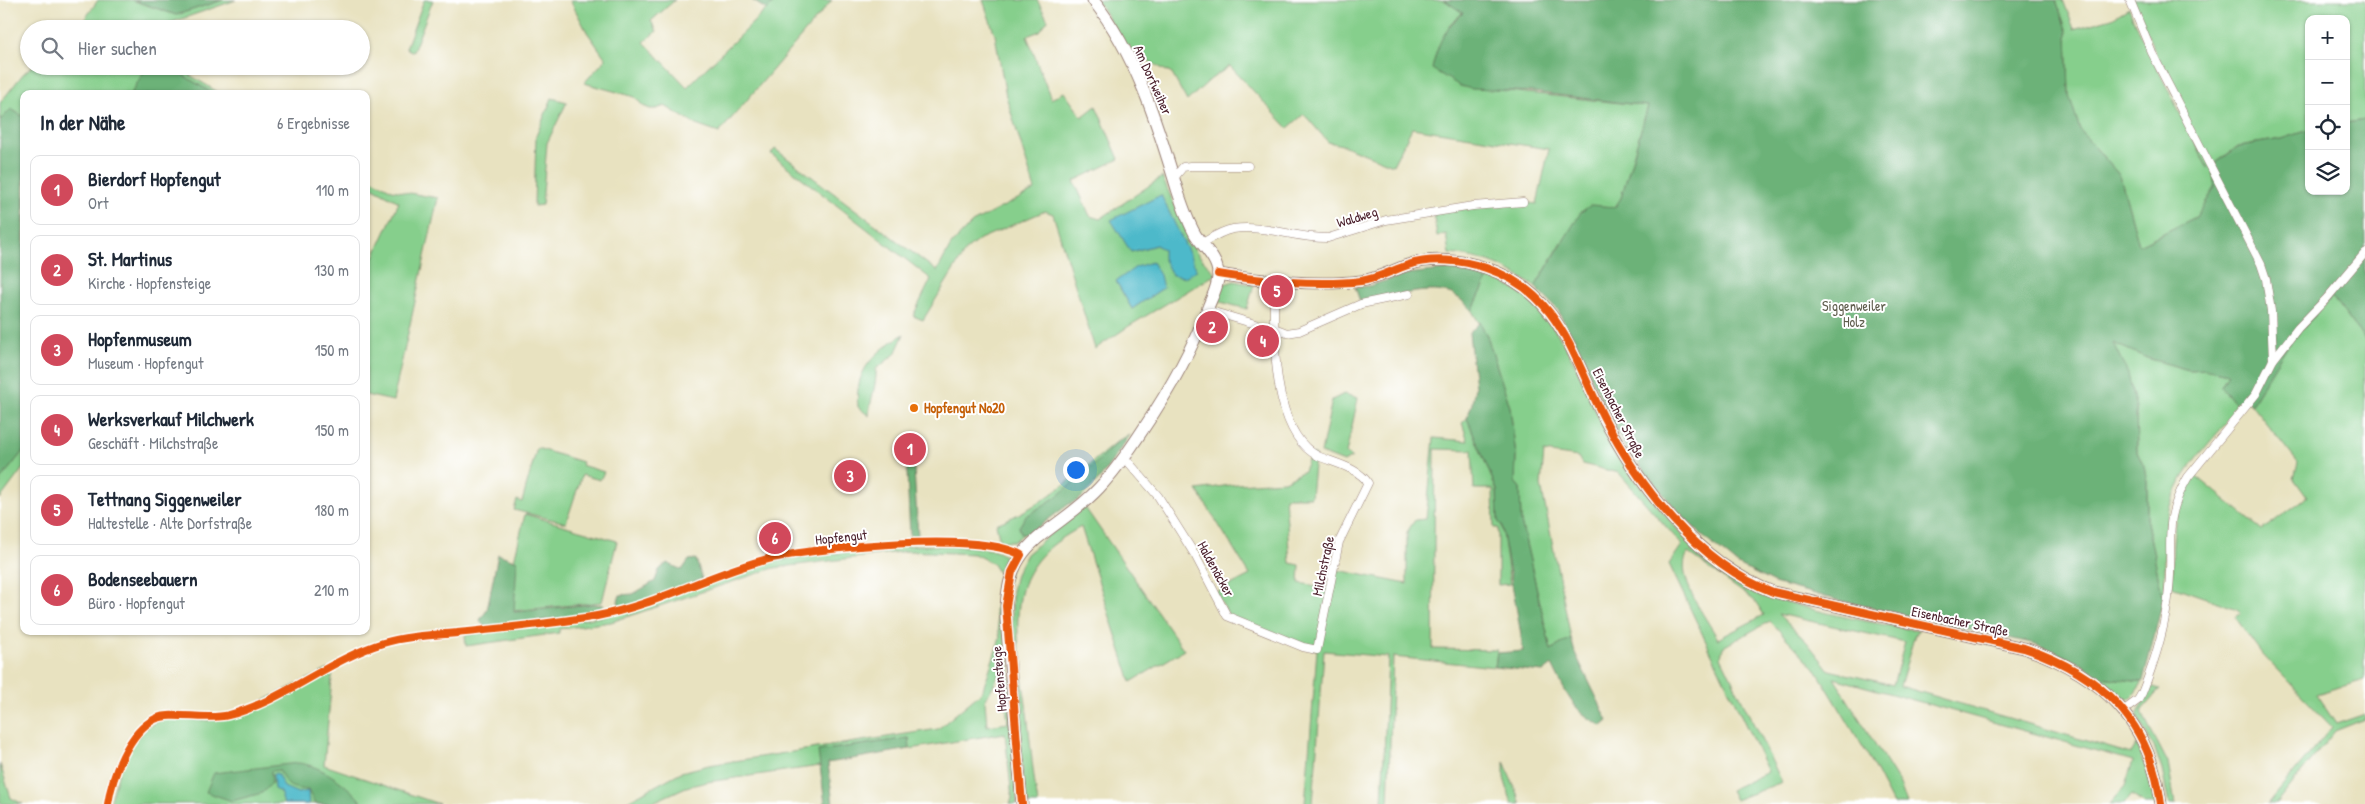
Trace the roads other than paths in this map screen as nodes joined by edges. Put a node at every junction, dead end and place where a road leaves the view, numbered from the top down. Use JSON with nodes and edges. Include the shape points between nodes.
{"nodes":[{"id":1,"x":1093,"y":0,"type":"edge"},
{"id":2,"x":2130,"y":0,"type":"edge"},
{"id":3,"x":1248,"y":166,"type":"dead end"},
{"id":4,"x":1174,"y":178,"type":"junction"},
{"id":5,"x":1523,"y":202,"type":"dead end"},
{"id":6,"x":1201,"y":244,"type":"junction"},
{"id":7,"x":2365,"y":253,"type":"edge"},
{"id":8,"x":1218,"y":274,"type":"junction"},
{"id":9,"x":1270,"y":279,"type":"junction"},
{"id":10,"x":1409,"y":294,"type":"dead end"},
{"id":11,"x":1207,"y":310,"type":"junction"},
{"id":12,"x":1274,"y":328,"type":"junction"},
{"id":13,"x":2273,"y":360,"type":"junction"},
{"id":14,"x":1124,"y":457,"type":"junction"},
{"id":15,"x":1021,"y":555,"type":"junction"},
{"id":16,"x":1317,"y":650,"type":"joint"},
{"id":17,"x":2123,"y":711,"type":"junction"},
{"id":18,"x":108,"y":804,"type":"edge"},
{"id":19,"x":1022,"y":804,"type":"edge"},
{"id":20,"x":2162,"y":804,"type":"edge"}],
"edges":[{"from":1,"to":4,"type":"street","name":"Am Dorfweiher","via":[[1132,65]]},
{"from":2,"to":13,"type":"street","via":[[2152,53],[2261,264],[2271,311]]},
{"from":3,"to":4,"type":"street","via":[[1190,166],[1183,168]]},
{"from":4,"to":6,"type":"street","name":"Am Dorfweiher","via":[[1184,210]]},
{"from":5,"to":6,"type":"street","name":"Waldweg","via":[[1473,206],[1386,220],[1328,238],[1260,229],[1232,229]]},
{"from":6,"to":8,"type":"street","name":"Am Dorfweiher","via":[[1216,263]]},
{"from":7,"to":13,"type":"street"},
{"from":8,"to":9,"type":"street","name":"Eisenbacher Straße"},
{"from":8,"to":11,"type":"street","name":"Hopfensteige"},
{"from":9,"to":12,"type":"street"},
{"from":9,"to":17,"type":"street","name":"Eisenbacher Straße","via":[[1362,281],[1410,264],[1446,261],[1475,265],[1501,274],[1536,297],[1553,316],[1635,471],[1677,523],[1726,568],[1757,586],[1798,599],[2044,655],[2084,675]]},
{"from":10,"to":12,"type":"street","via":[[1361,304],[1298,331],[1287,333]]},
{"from":11,"to":12,"type":"street"},
{"from":11,"to":14,"type":"street","name":"Hopfensteige","via":[[1181,369]]},
{"from":12,"to":16,"type":"street","name":"Milchstraße","via":[[1278,390],[1301,440],[1316,455],[1346,467],[1368,482],[1337,549]]},
{"from":13,"to":17,"type":"street","via":[[2256,394],[2180,490],[2169,526],[2169,589],[2160,635],[2142,693]]},
{"from":14,"to":15,"type":"street","name":"Hopfensteige","via":[[1098,489],[1031,542]]},
{"from":14,"to":16,"type":"street","name":"Haldenäcker","via":[[1158,496],[1227,616],[1303,648]]},
{"from":15,"to":18,"type":"street","name":"Hopfengut","via":[[998,547],[942,542],[786,556],[757,562],[653,601],[612,612],[387,642],[344,658],[285,692],[241,712],[211,718],[165,715],[155,719],[137,735],[124,754],[110,787]]},
{"from":15,"to":19,"type":"street","name":"Hopfensteige","via":[[1012,572],[1006,606]]},
{"from":17,"to":20,"type":"street","name":"Eisenbacher Straße","via":[[2149,754]]}]}
